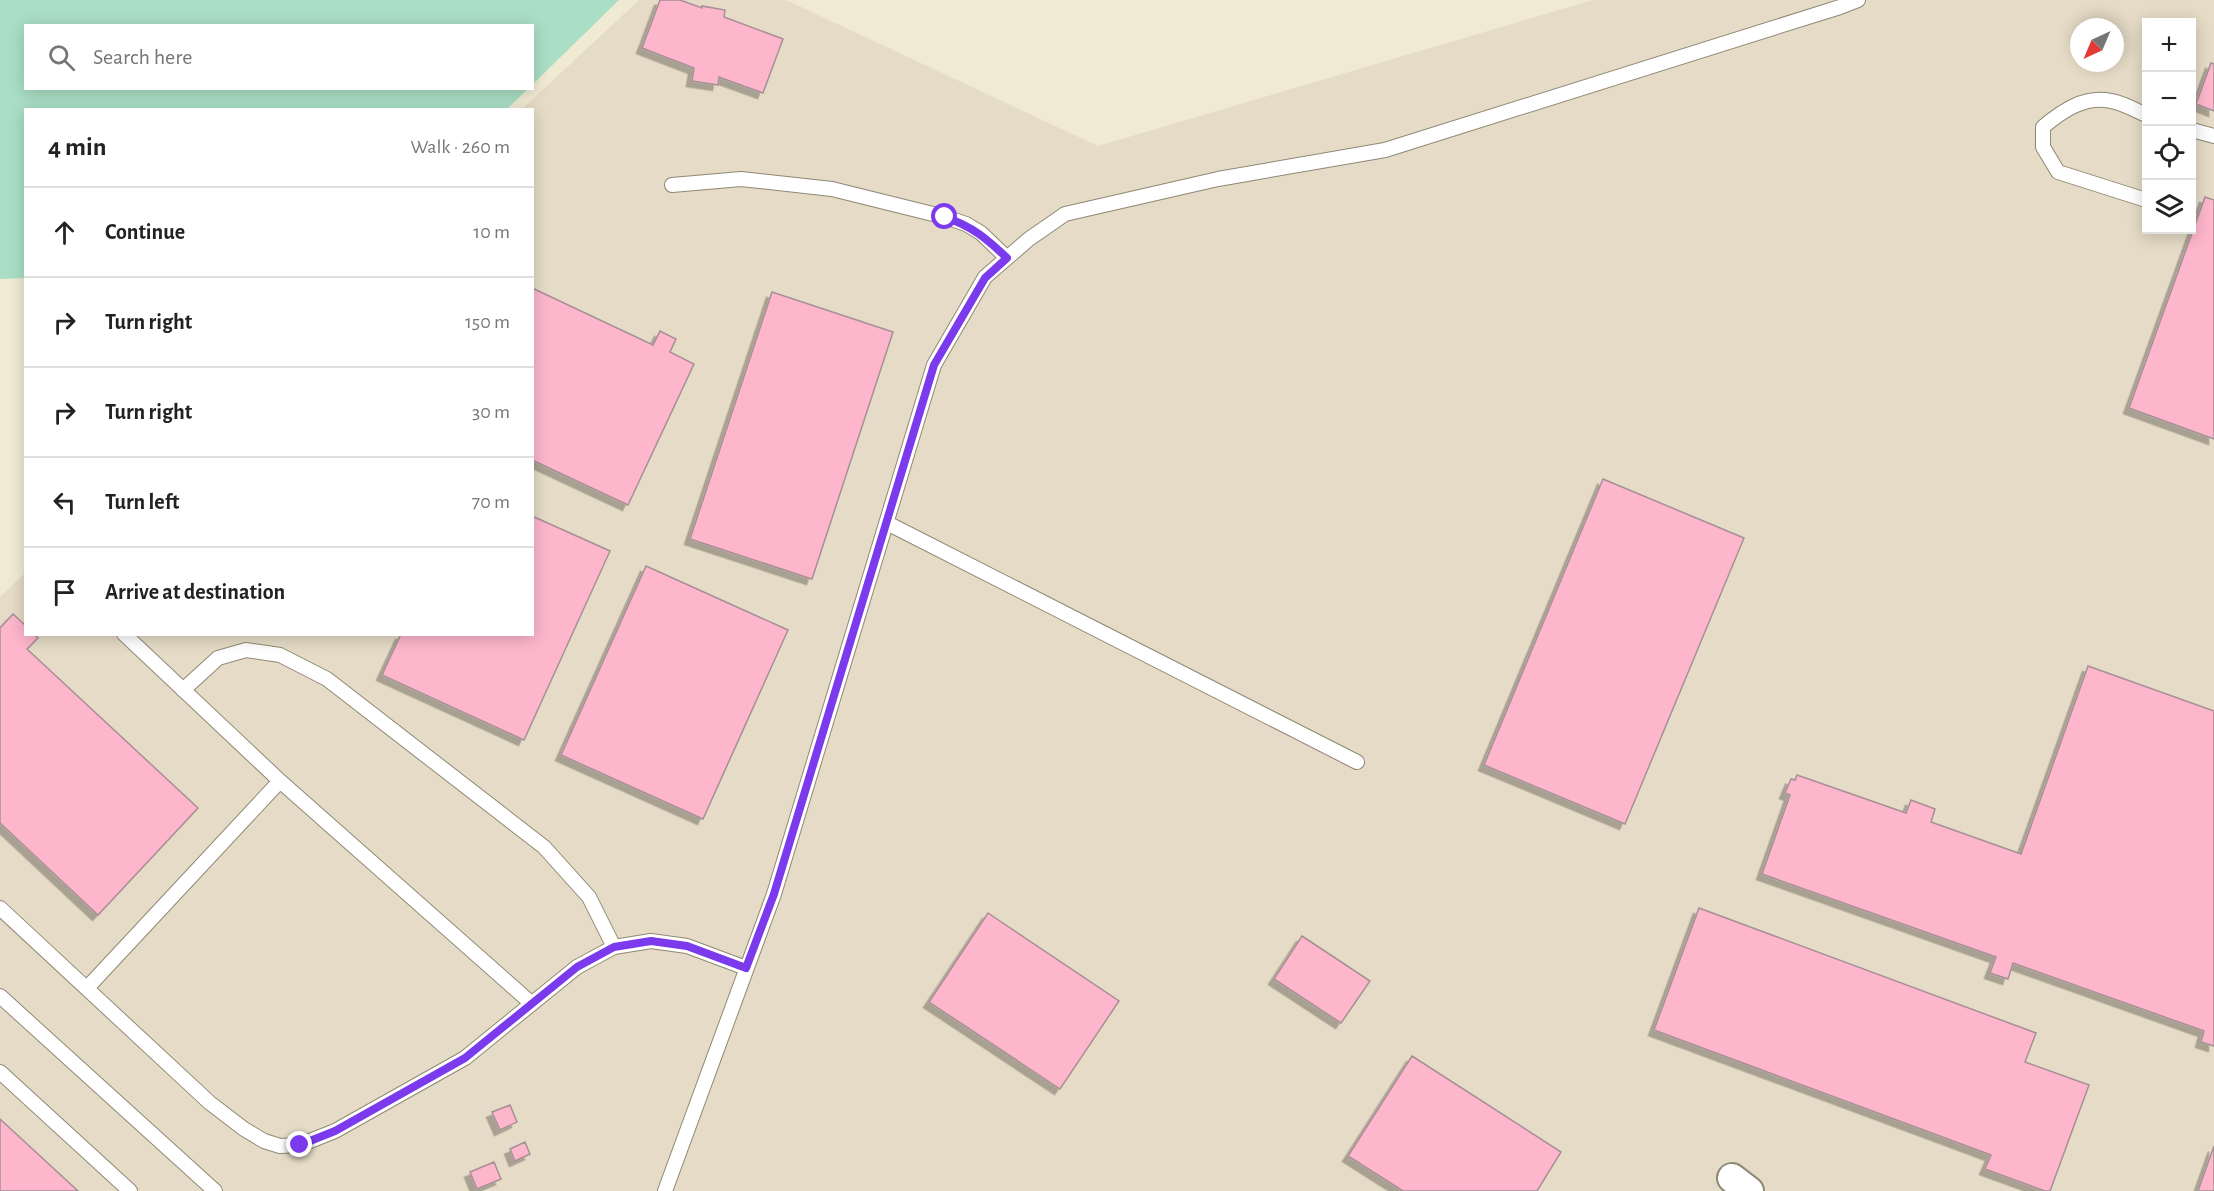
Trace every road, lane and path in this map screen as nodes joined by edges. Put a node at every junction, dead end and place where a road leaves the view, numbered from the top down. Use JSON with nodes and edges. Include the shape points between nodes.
{"nodes":[{"id":1,"x":1858,"y":0,"type":"edge"},
{"id":2,"x":2142,"y":113,"type":"edge"},
{"id":3,"x":2196,"y":131,"type":"edge"},
{"id":4,"x":2214,"y":136,"type":"edge"},
{"id":5,"x":672,"y":185,"type":"dead end"},
{"id":6,"x":2142,"y":199,"type":"edge"},
{"id":7,"x":1007,"y":258,"type":"junction"},
{"id":8,"x":886,"y":523,"type":"junction"},
{"id":9,"x":126,"y":636,"type":"edge"},
{"id":10,"x":183,"y":690,"type":"junction"},
{"id":11,"x":1357,"y":762,"type":"dead end"},
{"id":12,"x":280,"y":781,"type":"junction"},
{"id":13,"x":0,"y":908,"type":"edge"},
{"id":14,"x":614,"y":947,"type":"junction"},
{"id":15,"x":746,"y":968,"type":"junction"},
{"id":16,"x":87,"y":988,"type":"junction"},
{"id":17,"x":0,"y":996,"type":"edge"},
{"id":18,"x":531,"y":1003,"type":"junction"},
{"id":19,"x":0,"y":1072,"type":"edge"},
{"id":20,"x":129,"y":1191,"type":"edge"},
{"id":21,"x":215,"y":1191,"type":"edge"},
{"id":22,"x":665,"y":1191,"type":"edge"}],
"edges":[{"from":1,"to":7,"type":"lane","via":[[1385,150],[1218,179],[1065,214]]},
{"from":2,"to":6,"type":"lane","via":[[2110,100],[2081,102],[2043,127],[2043,147],[2058,172]]},
{"from":3,"to":4,"type":"lane"},
{"from":5,"to":7,"type":"lane","via":[[741,179],[832,189],[966,224]]},
{"from":7,"to":8,"type":"lane","via":[[985,278],[934,365]]},
{"from":8,"to":11,"type":"lane"},
{"from":8,"to":15,"type":"lane","via":[[774,894]]},
{"from":9,"to":10,"type":"lane"},
{"from":10,"to":12,"type":"lane"},
{"from":10,"to":14,"type":"lane","via":[[218,658],[246,650],[280,655],[327,679],[544,847],[589,897]]},
{"from":12,"to":16,"type":"lane"},
{"from":12,"to":18,"type":"lane"},
{"from":13,"to":16,"type":"lane"},
{"from":14,"to":15,"type":"lane","via":[[651,941],[687,946]]},
{"from":14,"to":18,"type":"lane","via":[[577,967]]},
{"from":15,"to":22,"type":"lane"},
{"from":16,"to":18,"type":"lane","via":[[210,1103],[244,1130],[280,1146],[300,1145],[335,1131],[465,1058]]},
{"from":17,"to":21,"type":"lane"},
{"from":19,"to":20,"type":"lane"}]}
